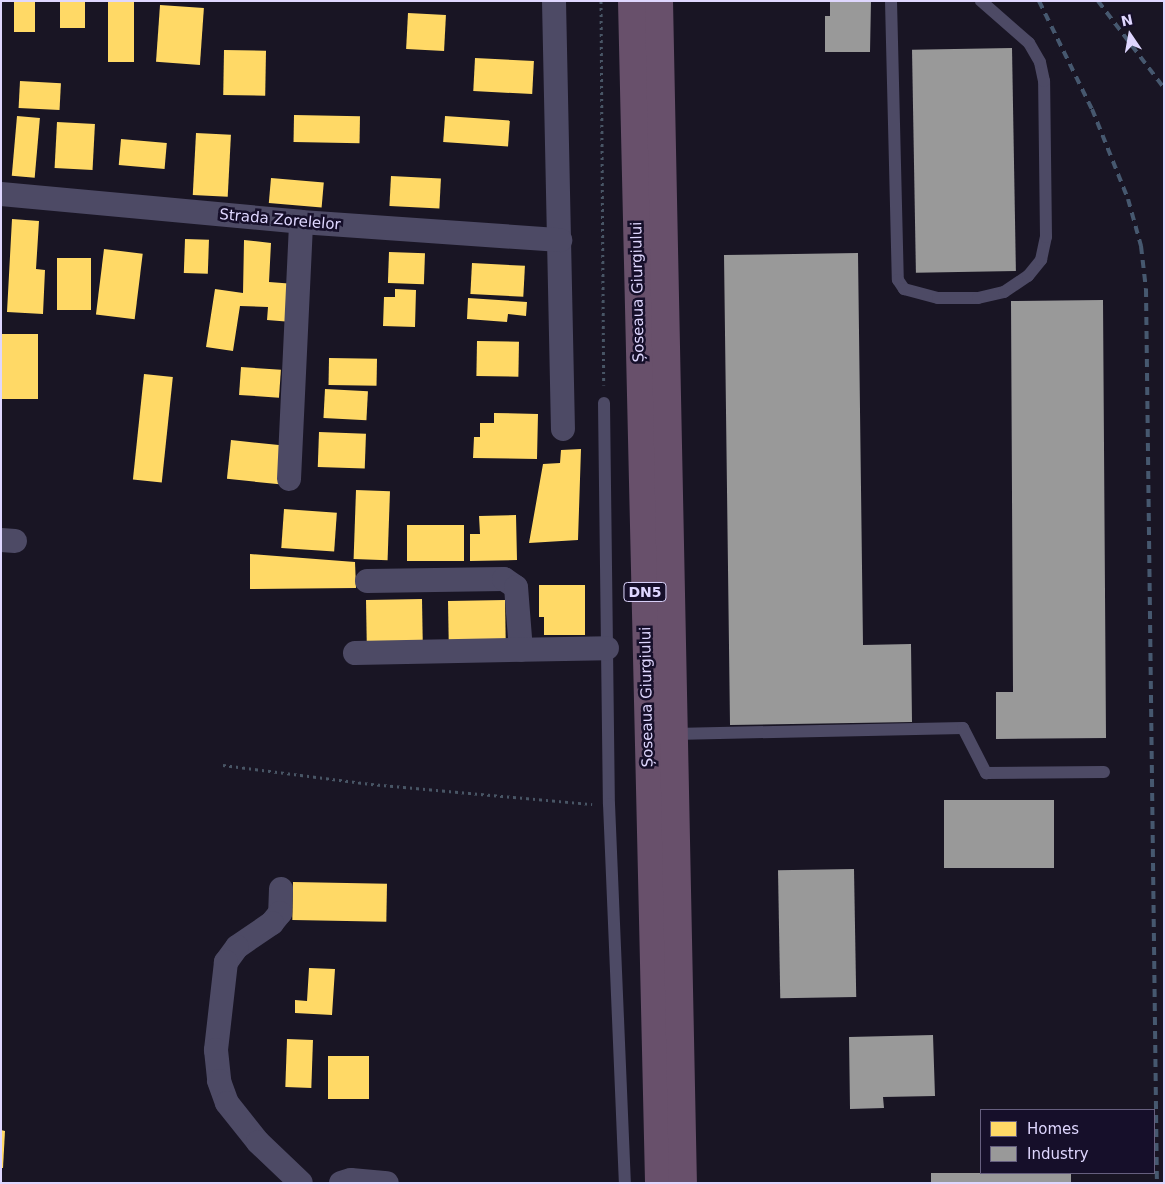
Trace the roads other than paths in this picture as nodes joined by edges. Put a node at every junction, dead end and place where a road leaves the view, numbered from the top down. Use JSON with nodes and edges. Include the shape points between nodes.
{"nodes":[{"id":1,"x":554,"y":1,"type":"edge"},
{"id":2,"x":632,"y":1,"type":"edge"},
{"id":3,"x":659,"y":1,"type":"edge"},
{"id":4,"x":891,"y":1,"type":"edge"},
{"id":5,"x":981,"y":1,"type":"edge"},
{"id":6,"x":1,"y":194,"type":"edge"},
{"id":7,"x":301,"y":222,"type":"junction"},
{"id":8,"x":560,"y":240,"type":"junction"},
{"id":9,"x":604,"y":403,"type":"road end"},
{"id":10,"x":563,"y":429,"type":"dead end"},
{"id":11,"x":290,"y":480,"type":"dead end"},
{"id":12,"x":367,"y":582,"type":"dead end"},
{"id":13,"x":607,"y":648,"type":"junction"},
{"id":14,"x":521,"y":650,"type":"junction"},
{"id":15,"x":355,"y":653,"type":"dead end"},
{"id":16,"x":674,"y":734,"type":"junction"},
{"id":17,"x":1104,"y":772,"type":"dead end"},
{"id":18,"x":281,"y":889,"type":"dead end"},
{"id":19,"x":301,"y":1183,"type":"edge"},
{"id":20,"x":341,"y":1183,"type":"edge"},
{"id":21,"x":387,"y":1183,"type":"edge"},
{"id":22,"x":626,"y":1183,"type":"edge"},
{"id":23,"x":659,"y":1183,"type":"edge"},
{"id":24,"x":683,"y":1183,"type":"edge"}],
"edges":[{"from":1,"to":8,"type":"street"},
{"from":2,"to":23,"type":"highway","name":"Șoseaua Giurgiului","number":"DN5"},
{"from":3,"to":16,"type":"highway","name":"Șoseaua Giurgiului","number":"DN5"},
{"from":4,"to":5,"type":"lane","via":[[898,280],[909,291],[938,298],[978,298],[1004,292],[1028,276],[1041,260],[1046,237],[1044,82],[1040,62],[1029,42]]},
{"from":6,"to":7,"type":"street","name":"Strada Zorelelor"},
{"from":7,"to":8,"type":"street","name":"Strada Zorelelor"},
{"from":7,"to":11,"type":"street"},
{"from":8,"to":10,"type":"street"},
{"from":9,"to":13,"type":"lane"},
{"from":12,"to":14,"type":"street","via":[[504,579],[516,587]]},
{"from":13,"to":14,"type":"street"},
{"from":13,"to":22,"type":"lane","via":[[608,804]]},
{"from":14,"to":15,"type":"street"},
{"from":16,"to":17,"type":"lane","via":[[963,728],[986,773]]},
{"from":16,"to":24,"type":"highway","name":"Șoseaua Giurgiului","number":"DN5"},
{"from":18,"to":19,"type":"street","via":[[280,913],[272,923],[243,942],[226,962],[216,1050],[219,1081],[227,1103],[258,1142]]},
{"from":20,"to":21,"type":"street","via":[[351,1180]]}]}
